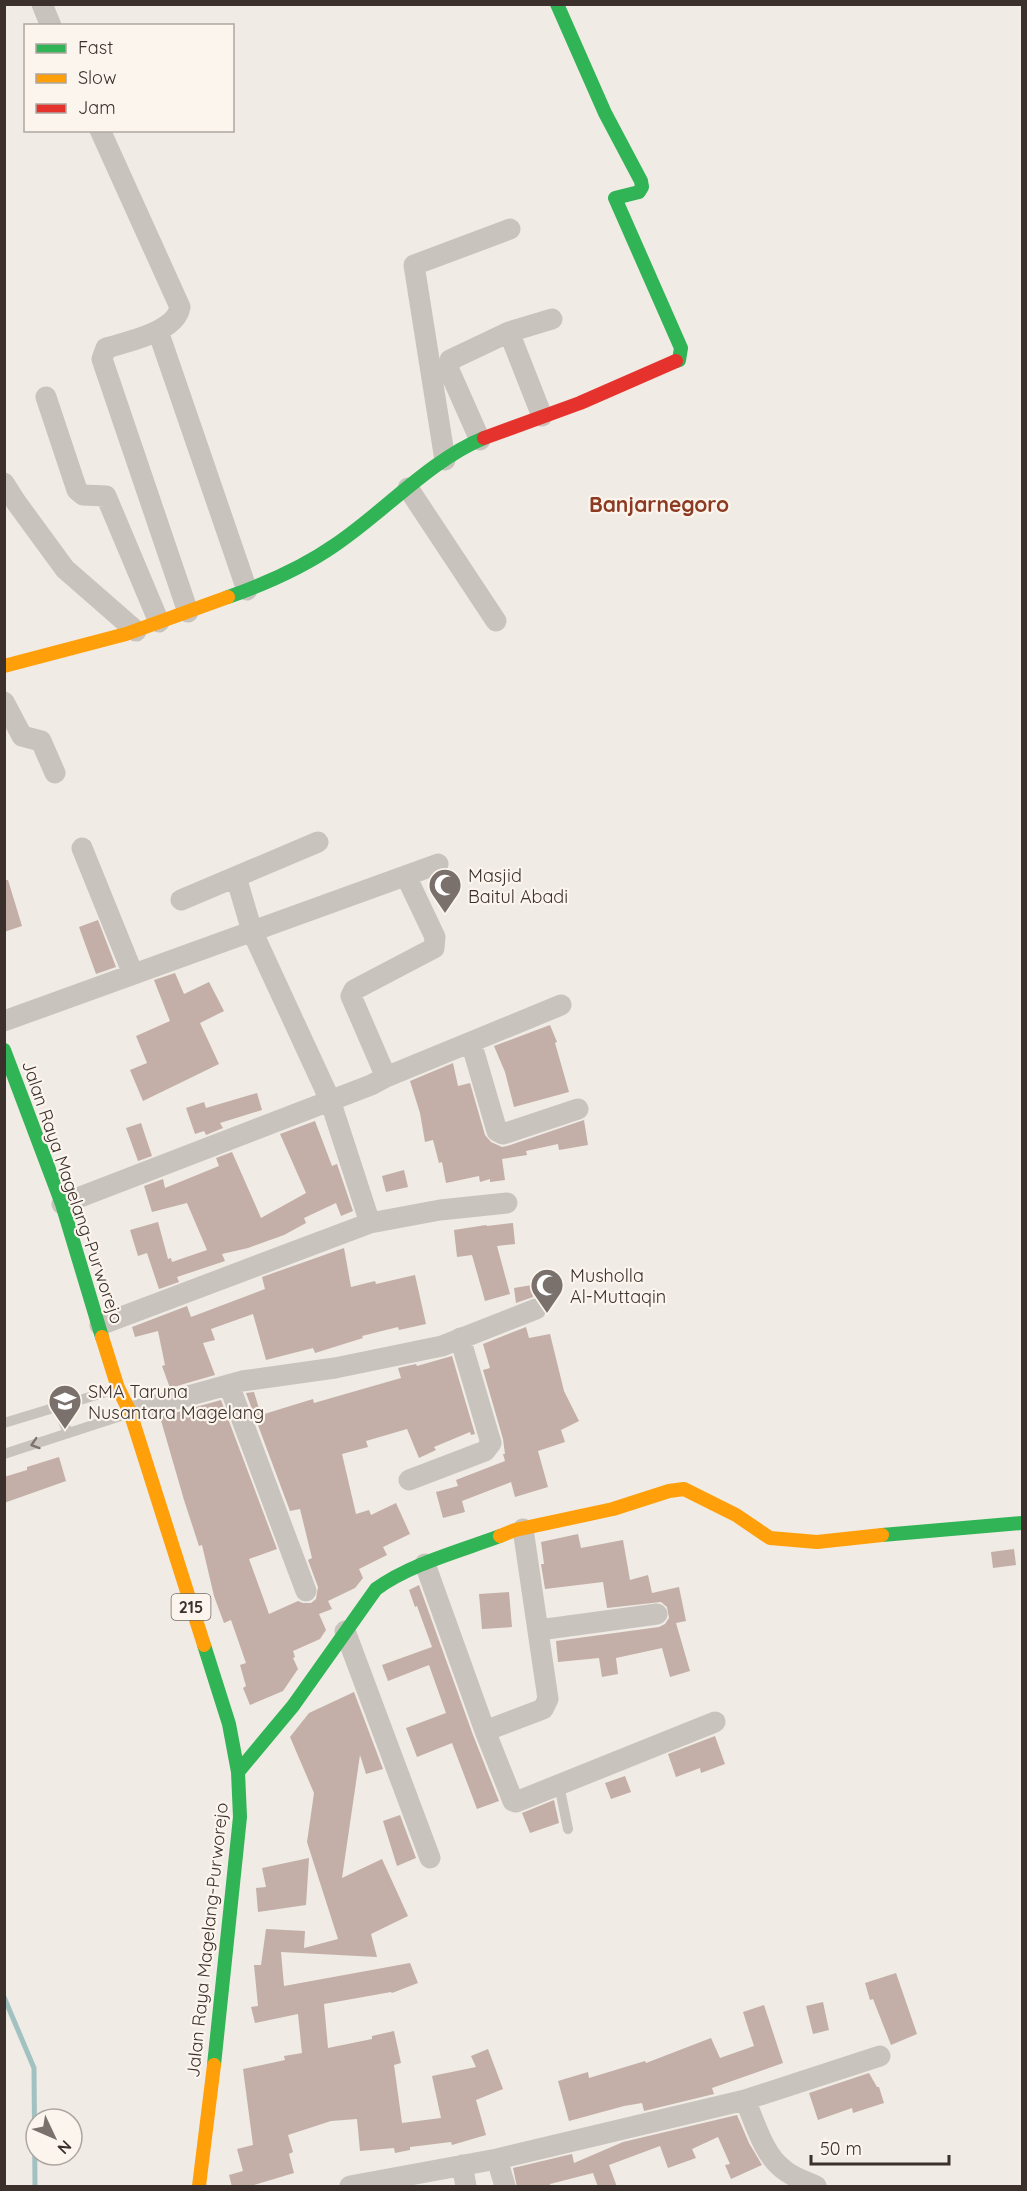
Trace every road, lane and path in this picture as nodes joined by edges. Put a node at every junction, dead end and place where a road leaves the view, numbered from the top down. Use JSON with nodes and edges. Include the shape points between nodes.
{"nodes":[{"id":1,"x":42,"y":4,"type":"edge"},
{"id":2,"x":557,"y":4,"type":"edge"},
{"id":3,"x":50,"y":24,"type":"edge"},
{"id":4,"x":101,"y":132,"type":"edge"},
{"id":5,"x":510,"y":229,"type":"dead end"},
{"id":6,"x":552,"y":319,"type":"dead end"},
{"id":7,"x":158,"y":331,"type":"junction"},
{"id":8,"x":509,"y":332,"type":"junction"},
{"id":9,"x":46,"y":397,"type":"dead end"},
{"id":10,"x":542,"y":416,"type":"junction"},
{"id":11,"x":480,"y":440,"type":"junction"},
{"id":12,"x":445,"y":460,"type":"junction"},
{"id":13,"x":4,"y":483,"type":"edge"},
{"id":14,"x":408,"y":488,"type":"junction"},
{"id":15,"x":247,"y":590,"type":"junction"},
{"id":16,"x":188,"y":612,"type":"junction"},
{"id":17,"x":496,"y":621,"type":"dead end"},
{"id":18,"x":159,"y":622,"type":"junction"},
{"id":19,"x":136,"y":631,"type":"junction"},
{"id":20,"x":4,"y":666,"type":"edge"},
{"id":21,"x":4,"y":702,"type":"edge"},
{"id":22,"x":55,"y":773,"type":"dead end"},
{"id":23,"x":318,"y":842,"type":"dead end"},
{"id":24,"x":82,"y":848,"type":"dead end"},
{"id":25,"x":438,"y":864,"type":"dead end"},
{"id":26,"x":406,"y":876,"type":"junction"},
{"id":27,"x":236,"y":877,"type":"junction"},
{"id":28,"x":181,"y":900,"type":"dead end"},
{"id":29,"x":252,"y":931,"type":"junction"},
{"id":30,"x":133,"y":974,"type":"junction"},
{"id":31,"x":561,"y":1005,"type":"dead end"},
{"id":32,"x":4,"y":1021,"type":"edge"},
{"id":33,"x":471,"y":1042,"type":"junction"},
{"id":34,"x":4,"y":1050,"type":"edge"},
{"id":35,"x":386,"y":1077,"type":"junction"},
{"id":36,"x":330,"y":1100,"type":"junction"},
{"id":37,"x":578,"y":1109,"type":"dead end"},
{"id":38,"x":507,"y":1203,"type":"dead end"},
{"id":39,"x":62,"y":1204,"type":"junction"},
{"id":40,"x":369,"y":1223,"type":"junction"},
{"id":41,"x":536,"y":1309,"type":"dead end"},
{"id":42,"x":100,"y":1325,"type":"junction"},
{"id":43,"x":460,"y":1338,"type":"junction"},
{"id":44,"x":229,"y":1385,"type":"junction"},
{"id":45,"x":118,"y":1388,"type":"junction"},
{"id":46,"x":57,"y":1406,"type":"junction"},
{"id":47,"x":130,"y":1413,"type":"junction"},
{"id":48,"x":4,"y":1423,"type":"edge"},
{"id":49,"x":68,"y":1433,"type":"junction"},
{"id":50,"x":4,"y":1454,"type":"edge"},
{"id":51,"x":409,"y":1480,"type":"dead end"},
{"id":52,"x":1023,"y":1523,"type":"edge"},
{"id":53,"x":523,"y":1529,"type":"junction"},
{"id":54,"x":425,"y":1564,"type":"junction"},
{"id":55,"x":306,"y":1591,"type":"dead end"},
{"id":56,"x":657,"y":1614,"type":"dead end"},
{"id":57,"x":539,"y":1630,"type":"junction"},
{"id":58,"x":345,"y":1631,"type":"junction"},
{"id":59,"x":715,"y":1722,"type":"dead end"},
{"id":60,"x":484,"y":1731,"type":"junction"},
{"id":61,"x":238,"y":1772,"type":"junction"},
{"id":62,"x":559,"y":1785,"type":"junction"},
{"id":63,"x":568,"y":1829,"type":"dead end"},
{"id":64,"x":430,"y":1858,"type":"dead end"},
{"id":65,"x":880,"y":2056,"type":"dead end"},
{"id":66,"x":745,"y":2100,"type":"junction"},
{"id":67,"x":497,"y":2159,"type":"junction"},
{"id":68,"x":462,"y":2165,"type":"junction"},
{"id":69,"x":198,"y":2187,"type":"edge"},
{"id":70,"x":350,"y":2187,"type":"edge"},
{"id":71,"x":466,"y":2187,"type":"edge"},
{"id":72,"x":505,"y":2187,"type":"edge"},
{"id":73,"x":816,"y":2187,"type":"edge"}],
"edges":[{"from":1,"to":3,"type":"street"},
{"from":2,"to":10,"type":"street","via":[[605,113],[641,181],[639,192],[615,198],[681,354],[675,363]]},
{"from":4,"to":7,"type":"street","via":[[180,307],[176,318]]},
{"from":5,"to":12,"type":"street","via":[[414,265]]},
{"from":6,"to":8,"type":"street"},
{"from":7,"to":15,"type":"street"},
{"from":7,"to":16,"type":"street","via":[[106,348],[102,359]]},
{"from":8,"to":10,"type":"street"},
{"from":8,"to":11,"type":"street","via":[[450,360],[449,370]]},
{"from":9,"to":18,"type":"street","via":[[77,490],[83,495],[106,496]]},
{"from":10,"to":11,"type":"street"},
{"from":11,"to":12,"type":"street"},
{"from":12,"to":14,"type":"street"},
{"from":13,"to":19,"type":"street","via":[[65,569]]},
{"from":14,"to":15,"type":"street","via":[[334,546],[270,582]]},
{"from":14,"to":17,"type":"street"},
{"from":15,"to":16,"type":"street"},
{"from":16,"to":18,"type":"street"},
{"from":18,"to":19,"type":"street"},
{"from":19,"to":20,"type":"street"},
{"from":21,"to":22,"type":"street","via":[[22,736],[41,741]]},
{"from":23,"to":27,"type":"street"},
{"from":24,"to":30,"type":"street"},
{"from":25,"to":26,"type":"street"},
{"from":26,"to":29,"type":"street"},
{"from":26,"to":35,"type":"street","via":[[435,937],[434,948],[354,990],[351,996]]},
{"from":27,"to":28,"type":"street"},
{"from":27,"to":29,"type":"street"},
{"from":29,"to":30,"type":"street"},
{"from":29,"to":36,"type":"street"},
{"from":30,"to":32,"type":"street"},
{"from":31,"to":33,"type":"street"},
{"from":33,"to":35,"type":"street"},
{"from":33,"to":37,"type":"street","via":[[497,1131],[502,1134]]},
{"from":34,"to":39,"type":"street","name":"Jalan Raya Magelang-Purworejo","number":"215"},
{"from":35,"to":36,"type":"street"},
{"from":36,"to":39,"type":"street"},
{"from":36,"to":40,"type":"street"},
{"from":38,"to":40,"type":"street"},
{"from":39,"to":42,"type":"street","name":"Jalan Raya Magelang-Purworejo","number":"215"},
{"from":40,"to":42,"type":"street"},
{"from":41,"to":43,"type":"street"},
{"from":42,"to":45,"type":"street","name":"Jalan Raya Magelang-Purworejo","number":"215"},
{"from":43,"to":44,"type":"street","via":[[442,1346],[335,1368]]},
{"from":43,"to":51,"type":"street","via":[[491,1443],[485,1451]]},
{"from":44,"to":47,"type":"street"},
{"from":44,"to":55,"type":"street"},
{"from":45,"to":46,"type":"lane"},
{"from":45,"to":47,"type":"street","name":"Jalan Raya Magelang-Purworejo","number":"215"},
{"from":46,"to":48,"type":"lane"},
{"from":46,"to":49,"type":"lane"},
{"from":47,"to":49,"type":"lane"},
{"from":47,"to":61,"type":"street","name":"Jalan Raya Magelang-Purworejo","number":"215","via":[[229,1724]]},
{"from":49,"to":50,"type":"lane","one_way":true},
{"from":52,"to":53,"type":"street","via":[[817,1542],[779,1540],[684,1489]]},
{"from":53,"to":54,"type":"street"},
{"from":53,"to":57,"type":"street"},
{"from":54,"to":58,"type":"street","via":[[376,1589]]},
{"from":54,"to":60,"type":"street"},
{"from":56,"to":57,"type":"street"},
{"from":57,"to":60,"type":"street","via":[[547,1704],[543,1709]]},
{"from":58,"to":61,"type":"street","via":[[293,1706]]},
{"from":58,"to":64,"type":"street"},
{"from":59,"to":62,"type":"street"},
{"from":60,"to":62,"type":"street","via":[[513,1801]]},
{"from":61,"to":69,"type":"street","name":"Jalan Raya Magelang-Purworejo","number":"215","via":[[240,1817],[234,1882]]},
{"from":62,"to":63,"type":"lane"},
{"from":65,"to":66,"type":"street"},
{"from":66,"to":67,"type":"street"},
{"from":66,"to":73,"type":"street","via":[[776,2164]]},
{"from":67,"to":68,"type":"street"},
{"from":67,"to":72,"type":"street"},
{"from":68,"to":70,"type":"street"},
{"from":68,"to":71,"type":"street"}]}
